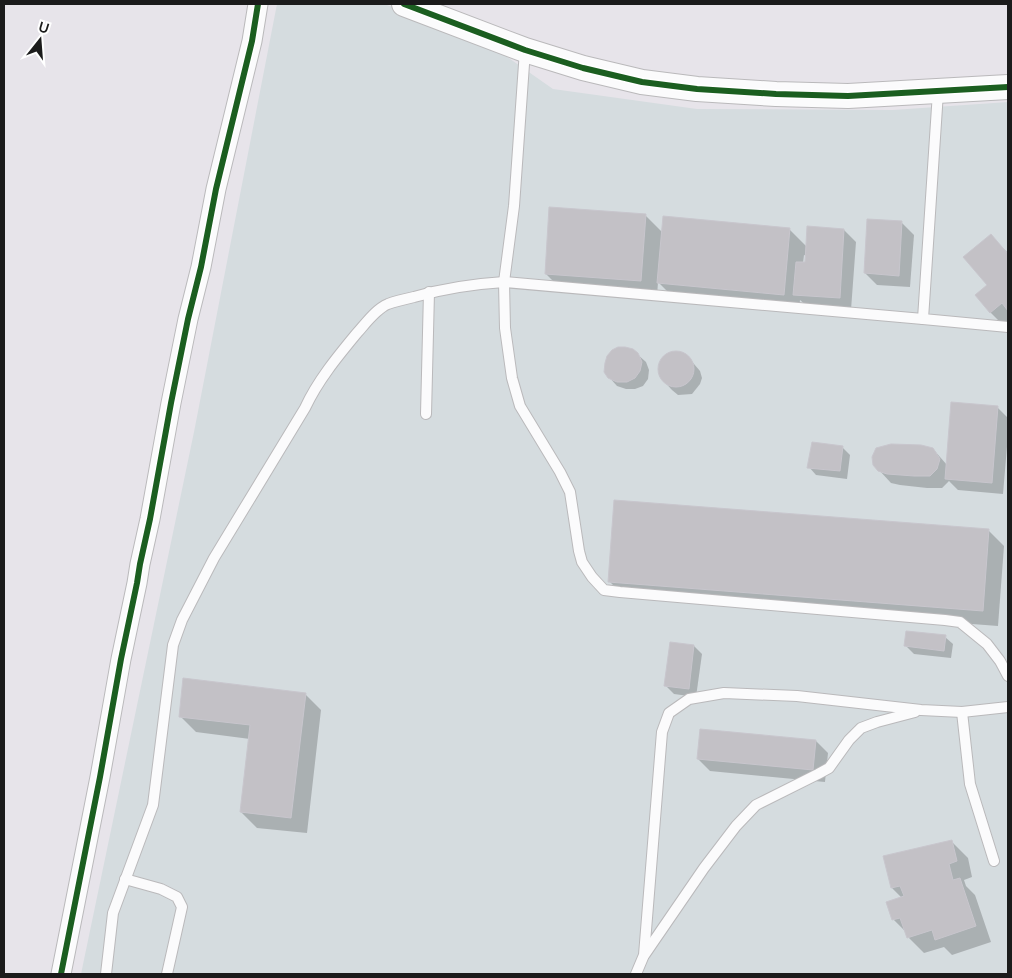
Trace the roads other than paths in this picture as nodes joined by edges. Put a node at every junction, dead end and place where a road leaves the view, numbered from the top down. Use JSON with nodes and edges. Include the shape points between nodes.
{"nodes":[{"id":1,"x":258,"y":4,"type":"edge"},
{"id":2,"x":404,"y":4,"type":"edge"},
{"id":3,"x":525,"y":50,"type":"junction"},
{"id":4,"x":1008,"y":87,"type":"edge"},
{"id":5,"x":938,"y":92,"type":"junction"},
{"id":6,"x":504,"y":282,"type":"junction"},
{"id":7,"x":429,"y":292,"type":"junction"},
{"id":8,"x":922,"y":319,"type":"junction"},
{"id":9,"x":1008,"y":327,"type":"edge"},
{"id":10,"x":426,"y":414,"type":"dead end"},
{"id":11,"x":1008,"y":676,"type":"edge"},
{"id":12,"x":1008,"y":707,"type":"edge"},
{"id":13,"x":921,"y":710,"type":"junction"},
{"id":14,"x":962,"y":712,"type":"junction"},
{"id":15,"x":994,"y":861,"type":"dead end"},
{"id":16,"x":125,"y":880,"type":"junction"},
{"id":17,"x":644,"y":955,"type":"junction"},
{"id":18,"x":61,"y":974,"type":"edge"},
{"id":19,"x":106,"y":974,"type":"edge"},
{"id":20,"x":167,"y":974,"type":"edge"},
{"id":21,"x":636,"y":974,"type":"edge"}],
"edges":[{"from":1,"to":18,"type":"street","via":[[183,347]]},
{"from":2,"to":3,"type":"street"},
{"from":3,"to":5,"type":"street","via":[[642,82],[697,89],[848,96]]},
{"from":3,"to":6,"type":"lane","via":[[514,206]]},
{"from":4,"to":5,"type":"street"},
{"from":5,"to":8,"type":"lane"},
{"from":6,"to":7,"type":"lane"},
{"from":6,"to":8,"type":"lane"},
{"from":6,"to":11,"type":"lane","via":[[505,328],[514,389],[520,406],[570,492],[582,562],[604,590],[960,622],[987,644]]},
{"from":7,"to":10,"type":"lane"},
{"from":7,"to":16,"type":"lane","via":[[387,304],[377,311],[336,358],[309,398],[196,591],[173,645],[153,804]]},
{"from":8,"to":9,"type":"lane"},
{"from":12,"to":14,"type":"lane"},
{"from":13,"to":14,"type":"lane"},
{"from":13,"to":17,"type":"lane","via":[[861,728],[829,768],[756,805],[736,826]]},
{"from":13,"to":17,"type":"lane","via":[[797,696],[724,693],[689,699],[669,713],[662,732]]},
{"from":14,"to":15,"type":"lane","via":[[970,784]]},
{"from":16,"to":19,"type":"lane","via":[[113,913]]},
{"from":16,"to":20,"type":"lane","via":[[161,889],[177,897],[182,907]]},
{"from":17,"to":21,"type":"lane"}]}
